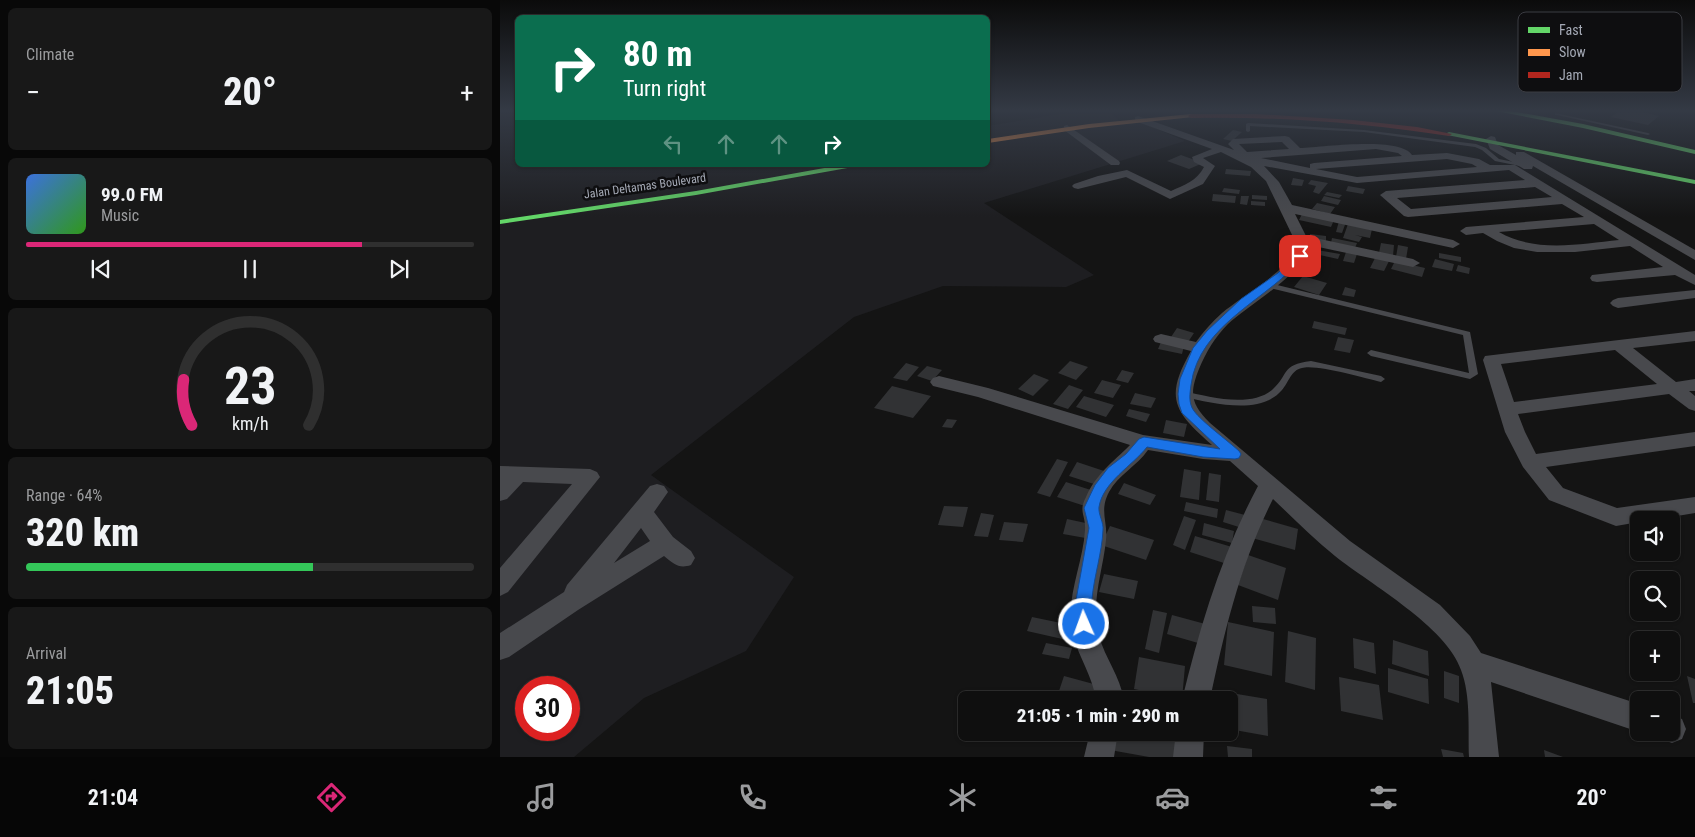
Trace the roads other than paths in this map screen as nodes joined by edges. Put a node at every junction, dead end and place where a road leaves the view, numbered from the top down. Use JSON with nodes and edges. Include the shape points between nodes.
{"nodes":[{"id":1,"x":1093,"y":146,"type":"edge"},
{"id":2,"x":1215,"y":146,"type":"edge"},
{"id":3,"x":1237,"y":146,"type":"edge"},
{"id":4,"x":1293,"y":146,"type":"edge"},
{"id":5,"x":1372,"y":146,"type":"edge"},
{"id":6,"x":1378,"y":146,"type":"edge"},
{"id":7,"x":1477,"y":146,"type":"edge"},
{"id":8,"x":1494,"y":146,"type":"edge"},
{"id":9,"x":1522,"y":146,"type":"edge"},
{"id":10,"x":1526,"y":146,"type":"edge"},
{"id":11,"x":1671,"y":146,"type":"edge"},
{"id":12,"x":1221,"y":149,"type":"junction"},
{"id":13,"x":1298,"y":152,"type":"junction"},
{"id":14,"x":1695,"y":152,"type":"edge"},
{"id":15,"x":1252,"y":155,"type":"junction"},
{"id":16,"x":1411,"y":159,"type":"junction"},
{"id":17,"x":1115,"y":163,"type":"dead end"},
{"id":18,"x":1317,"y":165,"type":"junction"},
{"id":19,"x":1524,"y":165,"type":"junction"},
{"id":20,"x":842,"y":167,"type":"edge"},
{"id":21,"x":1287,"y":167,"type":"junction"},
{"id":22,"x":1141,"y":169,"type":"dead end"},
{"id":23,"x":1488,"y":169,"type":"junction"},
{"id":24,"x":732,"y":172,"type":"dead end"},
{"id":25,"x":1127,"y":173,"type":"junction"},
{"id":26,"x":1326,"y":174,"type":"junction"},
{"id":27,"x":1536,"y":183,"type":"junction"},
{"id":28,"x":1693,"y":184,"type":"edge"},
{"id":29,"x":736,"y":186,"type":"junction"},
{"id":30,"x":1078,"y":186,"type":"dead end"},
{"id":31,"x":1170,"y":195,"type":"junction"},
{"id":32,"x":575,"y":199,"type":"dead end"},
{"id":33,"x":1563,"y":200,"type":"junction"},
{"id":34,"x":1182,"y":202,"type":"dead end"},
{"id":35,"x":1286,"y":208,"type":"junction"},
{"id":36,"x":500,"y":212,"type":"edge"},
{"id":37,"x":1620,"y":212,"type":"junction"},
{"id":38,"x":1600,"y":217,"type":"junction"},
{"id":39,"x":500,"y":222,"type":"edge"},
{"id":40,"x":1491,"y":229,"type":"junction"},
{"id":41,"x":1466,"y":231,"type":"dead end"},
{"id":42,"x":1300,"y":239,"type":"junction"},
{"id":43,"x":1632,"y":242,"type":"junction"},
{"id":44,"x":1453,"y":244,"type":"dead end"},
{"id":45,"x":1695,"y":256,"type":"edge"},
{"id":46,"x":1413,"y":262,"type":"dead end"},
{"id":47,"x":1695,"y":268,"type":"edge"},
{"id":48,"x":1678,"y":270,"type":"junction"},
{"id":49,"x":1598,"y":278,"type":"dead end"},
{"id":50,"x":1695,"y":281,"type":"edge"},
{"id":51,"x":1268,"y":285,"type":"junction"},
{"id":52,"x":1695,"y":294,"type":"edge"},
{"id":53,"x":1618,"y":303,"type":"dead end"},
{"id":54,"x":1695,"y":336,"type":"edge"},
{"id":55,"x":1162,"y":339,"type":"dead end"},
{"id":56,"x":1618,"y":345,"type":"junction"},
{"id":57,"x":1199,"y":348,"type":"junction"},
{"id":58,"x":1371,"y":353,"type":"dead end"},
{"id":59,"x":1381,"y":379,"type":"dead end"},
{"id":60,"x":939,"y":382,"type":"dead end"},
{"id":61,"x":1695,"y":385,"type":"edge"},
{"id":62,"x":1673,"y":387,"type":"junction"},
{"id":63,"x":1184,"y":394,"type":"junction"},
{"id":64,"x":1695,"y":405,"type":"edge"},
{"id":65,"x":1506,"y":409,"type":"junction"},
{"id":66,"x":1695,"y":439,"type":"edge"},
{"id":67,"x":1144,"y":442,"type":"junction"},
{"id":68,"x":1235,"y":454,"type":"junction"},
{"id":69,"x":1530,"y":462,"type":"junction"},
{"id":70,"x":509,"y":474,"type":"edge"},
{"id":71,"x":1270,"y":484,"type":"junction"},
{"id":72,"x":656,"y":492,"type":"dead end"},
{"id":73,"x":500,"y":493,"type":"edge"},
{"id":74,"x":1695,"y":505,"type":"edge"},
{"id":75,"x":641,"y":511,"type":"junction"},
{"id":76,"x":500,"y":585,"type":"edge"},
{"id":77,"x":569,"y":602,"type":"junction"},
{"id":78,"x":500,"y":648,"type":"edge"},
{"id":79,"x":1473,"y":663,"type":"junction"},
{"id":80,"x":1109,"y":691,"type":"edge"},
{"id":81,"x":1198,"y":691,"type":"edge"},
{"id":82,"x":1630,"y":715,"type":"edge"},
{"id":83,"x":1102,"y":741,"type":"edge"},
{"id":84,"x":1189,"y":741,"type":"edge"},
{"id":85,"x":1099,"y":757,"type":"edge"},
{"id":86,"x":1188,"y":757,"type":"edge"},
{"id":87,"x":1484,"y":757,"type":"edge"}],
"edges":[{"from":1,"to":17,"type":"street"},
{"from":2,"to":12,"type":"street"},
{"from":3,"to":15,"type":"street","via":[[1244,155]]},
{"from":4,"to":13,"type":"street"},
{"from":5,"to":13,"type":"street"},
{"from":6,"to":16,"type":"street","via":[[1401,151]]},
{"from":7,"to":19,"type":"lane","via":[[1497,160]]},
{"from":8,"to":19,"type":"street"},
{"from":9,"to":37,"type":"street","via":[[1515,150]]},
{"from":10,"to":28,"type":"street"},
{"from":11,"to":14,"type":"street"},
{"from":12,"to":31,"type":"street","via":[[1197,157],[1210,166],[1204,178]]},
{"from":12,"to":35,"type":"street","via":[[1262,169]]},
{"from":13,"to":15,"type":"street"},
{"from":15,"to":21,"type":"street","via":[[1258,162]]},
{"from":16,"to":18,"type":"street"},
{"from":16,"to":23,"type":"street","via":[[1446,156],[1475,161]]},
{"from":18,"to":21,"type":"street"},
{"from":18,"to":26,"type":"street"},
{"from":19,"to":38,"type":"street"},
{"from":20,"to":29,"type":"street","name":"Jalan Deltamas Boulevard"},
{"from":21,"to":26,"type":"street"},
{"from":22,"to":25,"type":"street"},
{"from":23,"to":26,"type":"street","via":[[1357,180]]},
{"from":23,"to":27,"type":"street","via":[[1511,167]]},
{"from":24,"to":29,"type":"street"},
{"from":25,"to":30,"type":"street"},
{"from":25,"to":31,"type":"street"},
{"from":27,"to":33,"type":"street"},
{"from":27,"to":33,"type":"street","via":[[1386,195],[1408,213]]},
{"from":29,"to":39,"type":"street","name":"Jalan Deltamas Boulevard"},
{"from":31,"to":34,"type":"street"},
{"from":32,"to":36,"type":"street"},
{"from":33,"to":38,"type":"street"},
{"from":35,"to":42,"type":"street"},
{"from":35,"to":44,"type":"street"},
{"from":37,"to":38,"type":"street"},
{"from":37,"to":45,"type":"street"},
{"from":38,"to":40,"type":"street"},
{"from":38,"to":43,"type":"street"},
{"from":38,"to":47,"type":"street"},
{"from":40,"to":41,"type":"street"},
{"from":40,"to":43,"type":"street","via":[[1497,238],[1544,250]]},
{"from":42,"to":46,"type":"street"},
{"from":42,"to":51,"type":"street","via":[[1300,256]]},
{"from":43,"to":48,"type":"street"},
{"from":48,"to":49,"type":"street"},
{"from":48,"to":50,"type":"street"},
{"from":51,"to":57,"type":"street","via":[[1226,318]]},
{"from":51,"to":58,"type":"lane","via":[[1467,334],[1474,374],[1470,376]]},
{"from":52,"to":53,"type":"street"},
{"from":54,"to":56,"type":"street"},
{"from":55,"to":57,"type":"street"},
{"from":56,"to":62,"type":"street"},
{"from":56,"to":65,"type":"street","via":[[1491,360]]},
{"from":57,"to":63,"type":"street","via":[[1186,379]]},
{"from":59,"to":63,"type":"lane","via":[[1311,364],[1293,368],[1274,394],[1252,402],[1228,402]]},
{"from":60,"to":67,"type":"street"},
{"from":61,"to":62,"type":"street"},
{"from":62,"to":64,"type":"street"},
{"from":62,"to":65,"type":"street"},
{"from":63,"to":68,"type":"street","via":[[1188,413]]},
{"from":65,"to":69,"type":"street"},
{"from":66,"to":69,"type":"street"},
{"from":67,"to":68,"type":"street"},
{"from":67,"to":80,"type":"street","via":[[1105,482],[1092,508],[1096,528],[1084,600],[1084,624],[1088,644]]},
{"from":68,"to":71,"type":"street"},
{"from":69,"to":74,"type":"street","via":[[1556,494],[1616,517]]},
{"from":70,"to":73,"type":"street"},
{"from":70,"to":76,"type":"street","via":[[590,477]]},
{"from":71,"to":79,"type":"street","via":[[1342,548],[1443,624]]},
{"from":71,"to":81,"type":"street","via":[[1253,513],[1216,617]]},
{"from":72,"to":75,"type":"street"},
{"from":75,"to":77,"type":"street"},
{"from":75,"to":77,"type":"street","via":[[674,551]]},
{"from":77,"to":78,"type":"street"},
{"from":79,"to":82,"type":"street"},
{"from":79,"to":87,"type":"street"},
{"from":83,"to":85,"type":"street"},
{"from":84,"to":86,"type":"street"}]}
